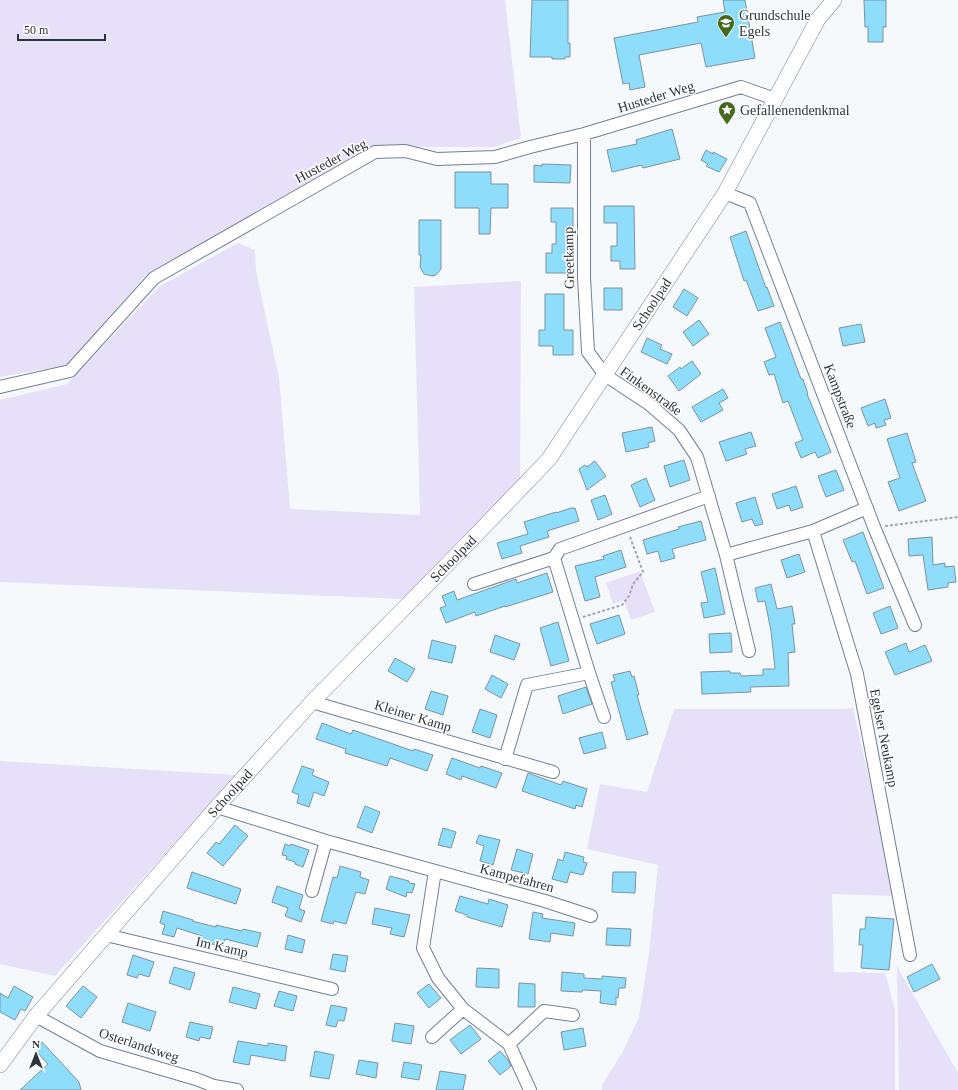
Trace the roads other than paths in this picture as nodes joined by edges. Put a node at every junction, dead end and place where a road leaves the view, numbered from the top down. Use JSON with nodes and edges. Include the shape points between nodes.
{"nodes":[{"id":1,"x":834,"y":0,"type":"edge"},
{"id":2,"x":775,"y":99,"type":"junction"},
{"id":3,"x":584,"y":134,"type":"junction"},
{"id":4,"x":724,"y":193,"type":"junction"},
{"id":5,"x":605,"y":375,"type":"junction"},
{"id":6,"x":0,"y":387,"type":"edge"},
{"id":7,"x":709,"y":496,"type":"junction"},
{"id":8,"x":867,"y":508,"type":"junction"},
{"id":9,"x":812,"y":531,"type":"junction"},
{"id":10,"x":557,"y":554,"type":"junction"},
{"id":11,"x":726,"y":555,"type":"junction"},
{"id":12,"x":474,"y":584,"type":"dead end"},
{"id":13,"x":915,"y":625,"type":"dead end"},
{"id":14,"x":749,"y":651,"type":"dead end"},
{"id":15,"x":589,"y":673,"type":"junction"},
{"id":16,"x":312,"y":702,"type":"junction"},
{"id":17,"x":604,"y":717,"type":"dead end"},
{"id":18,"x":505,"y":759,"type":"junction"},
{"id":19,"x":553,"y":772,"type":"dead end"},
{"id":20,"x":217,"y":808,"type":"junction"},
{"id":21,"x":326,"y":841,"type":"junction"},
{"id":22,"x":434,"y":872,"type":"junction"},
{"id":23,"x":312,"y":891,"type":"dead end"},
{"id":24,"x":591,"y":916,"type":"dead end"},
{"id":25,"x":106,"y":935,"type":"junction"},
{"id":26,"x":910,"y":955,"type":"dead end"},
{"id":27,"x":332,"y":989,"type":"dead end"},
{"id":28,"x":463,"y":1009,"type":"junction"},
{"id":29,"x":573,"y":1014,"type":"dead end"},
{"id":30,"x":36,"y":1016,"type":"junction"},
{"id":31,"x":432,"y":1037,"type":"dead end"},
{"id":32,"x":509,"y":1044,"type":"junction"},
{"id":33,"x":0,"y":1065,"type":"edge"},
{"id":34,"x":237,"y":1090,"type":"edge"},
{"id":35,"x":530,"y":1090,"type":"edge"}],
"edges":[{"from":1,"to":2,"type":"street","name":"Schoolpad","via":[[818,19]]},
{"from":2,"to":3,"type":"street","name":"Husteder Weg","via":[[741,87]]},
{"from":2,"to":4,"type":"street","name":"Schoolpad"},
{"from":3,"to":5,"type":"street","name":"Greetkamp","via":[[584,277],[588,352]]},
{"from":3,"to":6,"type":"street","name":"Husteder Weg","via":[[495,157],[437,159],[405,151],[374,152],[154,278],[70,371]]},
{"from":4,"to":5,"type":"street","name":"Schoolpad"},
{"from":4,"to":8,"type":"street","name":"Kampstraße","via":[[750,203]]},
{"from":5,"to":7,"type":"street","name":"Finkenstraße","via":[[649,404],[679,430],[697,457]]},
{"from":5,"to":16,"type":"street","name":"Schoolpad","via":[[549,459]]},
{"from":7,"to":10,"type":"street"},
{"from":7,"to":11,"type":"street","name":"Finkenstraße"},
{"from":8,"to":9,"type":"street"},
{"from":8,"to":13,"type":"street","name":"Kampstraße"},
{"from":9,"to":11,"type":"street"},
{"from":9,"to":26,"type":"street","name":"Egelser Neukamp","via":[[857,674]]},
{"from":10,"to":12,"type":"street"},
{"from":10,"to":15,"type":"street"},
{"from":11,"to":14,"type":"street","name":"Finkenstraße"},
{"from":15,"to":17,"type":"street"},
{"from":15,"to":18,"type":"street","via":[[527,685]]},
{"from":16,"to":18,"type":"street","name":"Kleiner Kamp"},
{"from":16,"to":20,"type":"street","name":"Schoolpad"},
{"from":18,"to":19,"type":"street","name":"Kleiner Kamp"},
{"from":20,"to":21,"type":"street","name":"Kampefahren"},
{"from":20,"to":25,"type":"street","name":"Schoolpad"},
{"from":21,"to":22,"type":"street","name":"Kampefahren"},
{"from":21,"to":23,"type":"street"},
{"from":22,"to":24,"type":"street","name":"Kampefahren","via":[[545,901]]},
{"from":22,"to":28,"type":"street","via":[[423,948],[438,978]]},
{"from":25,"to":27,"type":"street","name":"Im Kamp"},
{"from":25,"to":30,"type":"street","name":"Schoolpad"},
{"from":28,"to":31,"type":"street"},
{"from":28,"to":32,"type":"street"},
{"from":29,"to":32,"type":"street","via":[[544,1011]]},
{"from":30,"to":33,"type":"street","name":"Schoolpad"},
{"from":30,"to":34,"type":"street","name":"Osterlandsweg","via":[[100,1051],[214,1086]]},
{"from":32,"to":35,"type":"street"}]}
